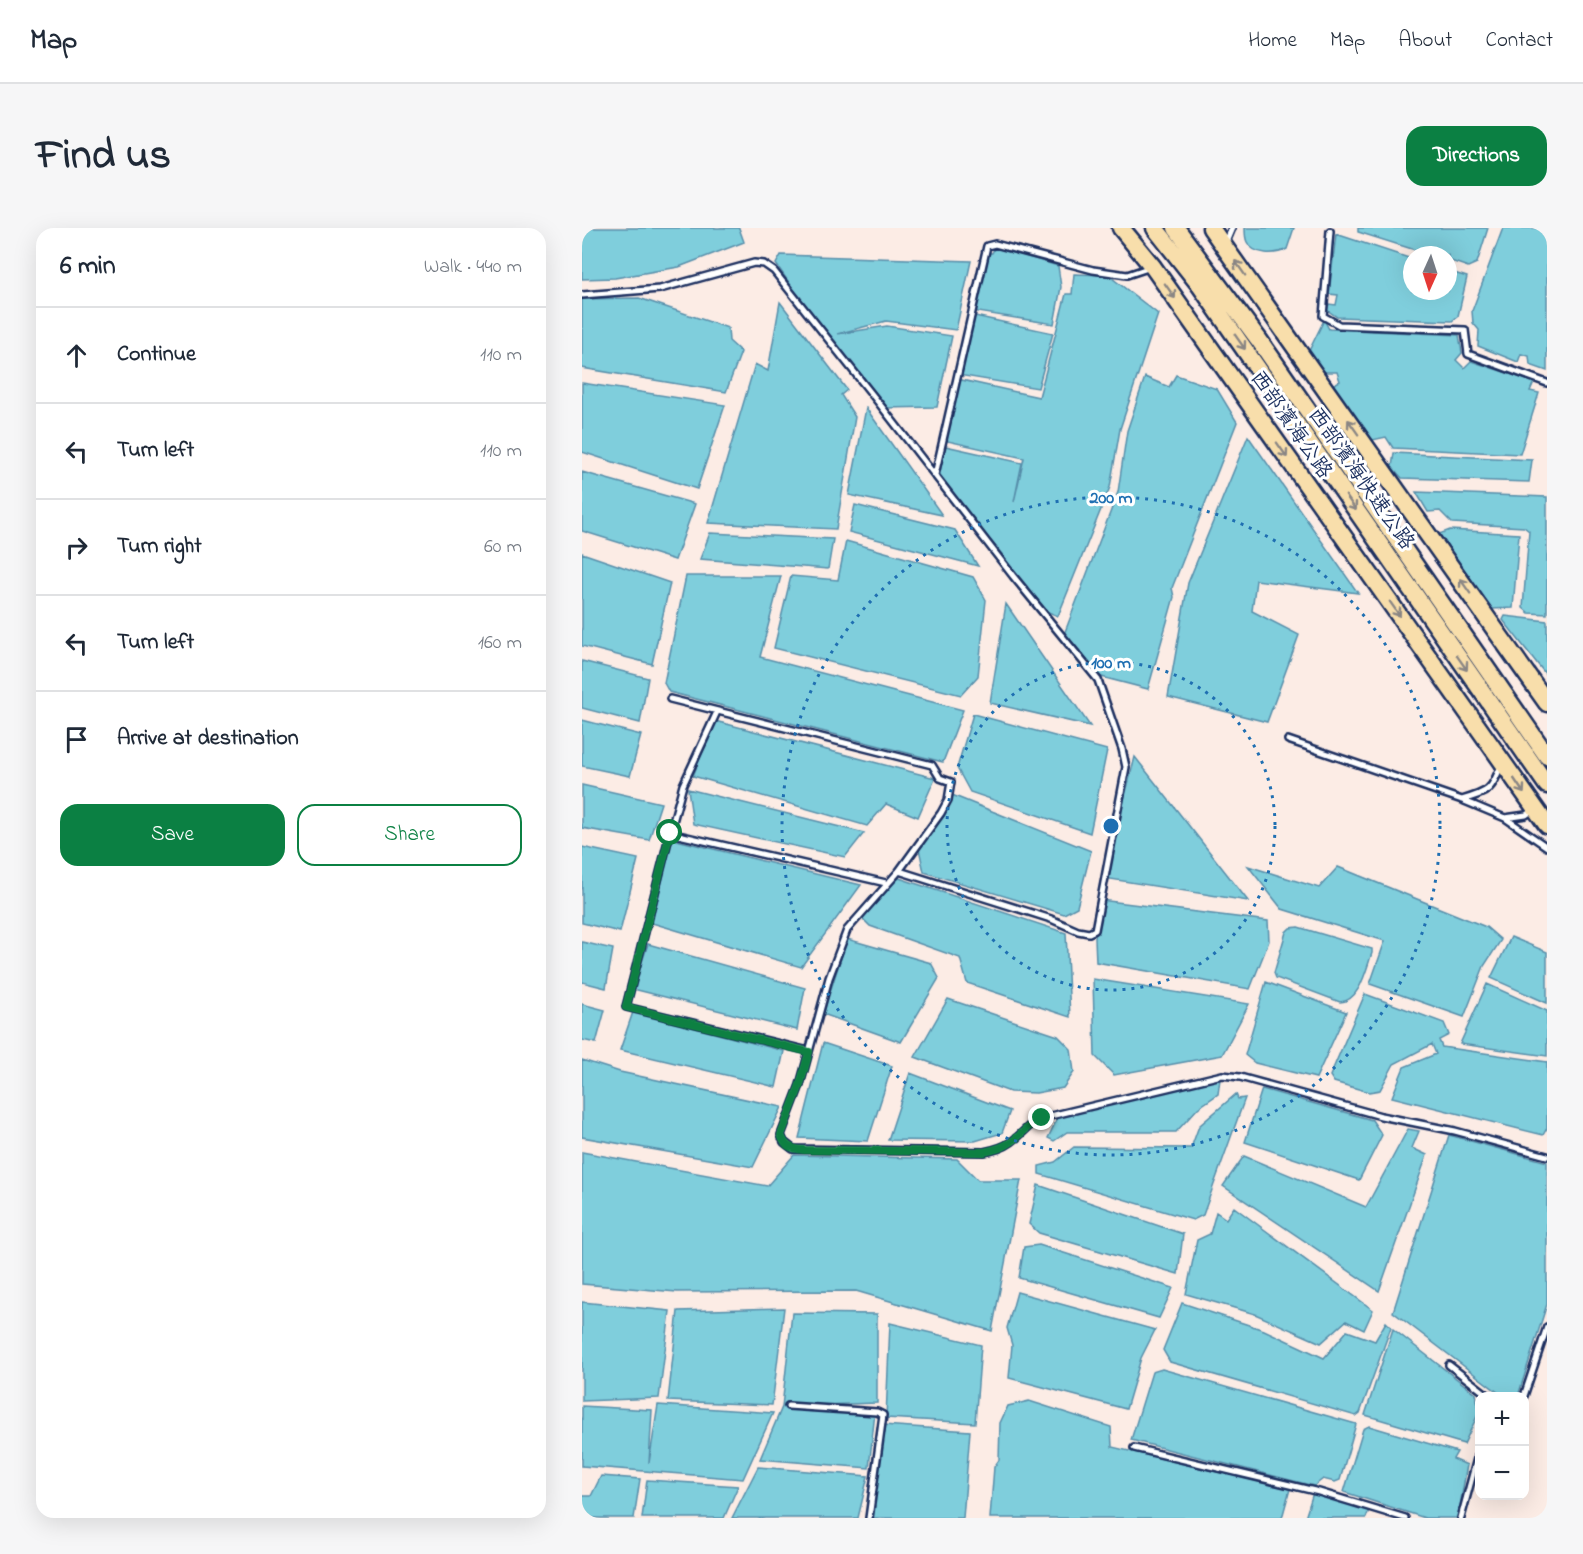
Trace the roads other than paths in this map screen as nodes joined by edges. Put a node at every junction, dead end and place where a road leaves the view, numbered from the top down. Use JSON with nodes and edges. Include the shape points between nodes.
{"nodes":[{"id":1,"x":1121,"y":228,"type":"edge"},
{"id":2,"x":1155,"y":228,"type":"edge"},
{"id":3,"x":1176,"y":228,"type":"edge"},
{"id":4,"x":1211,"y":228,"type":"edge"},
{"id":5,"x":1232,"y":228,"type":"edge"},
{"id":6,"x":1330,"y":231,"type":"dead end"},
{"id":7,"x":1224,"y":246,"type":"junction"},
{"id":8,"x":1153,"y":267,"type":"junction"},
{"id":9,"x":582,"y":295,"type":"edge"},
{"id":10,"x":1547,"y":383,"type":"edge"},
{"id":11,"x":935,"y":475,"type":"junction"},
{"id":12,"x":670,"y":699,"type":"dead end"},
{"id":13,"x":1547,"y":703,"type":"edge"},
{"id":14,"x":717,"y":712,"type":"junction"},
{"id":15,"x":1288,"y":740,"type":"dead end"},
{"id":16,"x":1538,"y":754,"type":"edge"},
{"id":17,"x":1502,"y":760,"type":"junction"},
{"id":18,"x":1547,"y":785,"type":"edge"},
{"id":19,"x":1462,"y":800,"type":"junction"},
{"id":20,"x":1535,"y":809,"type":"junction"},
{"id":21,"x":1505,"y":818,"type":"junction"},
{"id":22,"x":1547,"y":825,"type":"edge"},
{"id":23,"x":670,"y":833,"type":"junction"},
{"id":24,"x":1547,"y":847,"type":"edge"},
{"id":25,"x":899,"y":871,"type":"junction"},
{"id":26,"x":886,"y":883,"type":"junction"},
{"id":27,"x":809,"y":1052,"type":"junction"},
{"id":28,"x":1547,"y":1156,"type":"edge"},
{"id":29,"x":1547,"y":1327,"type":"edge"},
{"id":30,"x":1449,"y":1365,"type":"dead end"},
{"id":31,"x":1484,"y":1392,"type":"edge"},
{"id":32,"x":1525,"y":1392,"type":"edge"},
{"id":33,"x":788,"y":1406,"type":"dead end"},
{"id":34,"x":1134,"y":1448,"type":"dead end"},
{"id":35,"x":1475,"y":1466,"type":"edge"},
{"id":36,"x":869,"y":1518,"type":"edge"},
{"id":37,"x":1405,"y":1518,"type":"edge"},
{"id":38,"x":1461,"y":1518,"type":"edge"}],
"edges":[{"from":1,"to":8,"type":"main road","name":"西部濱海公路"},
{"from":2,"to":16,"type":"main road","name":"西部濱海快速公路","one_way":true},
{"from":3,"to":16,"type":"main road","name":"西部濱海快速公路","via":[[1259,340]]},
{"from":4,"to":7,"type":"main road"},
{"from":5,"to":7,"type":"lane"},
{"from":6,"to":10,"type":"lane","via":[[1323,316],[1339,325],[1464,330],[1468,354]]},
{"from":13,"to":7,"type":"main road","one_way":true},
{"from":8,"to":11,"type":"lane","via":[[1127,274],[1104,272],[995,244],[987,246]]},
{"from":8,"to":17,"type":"main road","name":"西部濱海公路","one_way":true},
{"from":9,"to":11,"type":"lane","via":[[660,288],[754,263],[764,264],[774,271]]},
{"from":11,"to":25,"type":"lane","via":[[1098,680],[1126,767],[1095,930],[1089,933]]},
{"from":12,"to":14,"type":"lane"},
{"from":14,"to":23,"type":"lane","via":[[683,785]]},
{"from":14,"to":25,"type":"lane","via":[[932,765],[940,778],[951,782],[948,800]]},
{"from":15,"to":19,"type":"lane"},
{"from":16,"to":18,"type":"main road"},
{"from":17,"to":19,"type":"lane","via":[[1493,786]]},
{"from":17,"to":20,"type":"main road","name":"西部濱海公路","one_way":true},
{"from":19,"to":21,"type":"lane"},
{"from":20,"to":21,"type":"lane","via":[[1526,815]]},
{"from":20,"to":22,"type":"main road","name":"西部濱海公路"},
{"from":21,"to":24,"type":"lane"},
{"from":23,"to":26,"type":"lane"},
{"from":23,"to":27,"type":"lane","via":[[626,1007]]},
{"from":25,"to":26,"type":"lane"},
{"from":26,"to":27,"type":"lane","via":[[847,930]]},
{"from":27,"to":28,"type":"lane","via":[[781,1135],[793,1149],[984,1152],[1014,1141],[1042,1118],[1222,1076],[1240,1077]]},
{"from":29,"to":32,"type":"lane"},
{"from":30,"to":31,"type":"lane"},
{"from":33,"to":36,"type":"lane","via":[[883,1415]]},
{"from":34,"to":37,"type":"lane","via":[[1319,1492]]},
{"from":35,"to":38,"type":"lane"}]}
